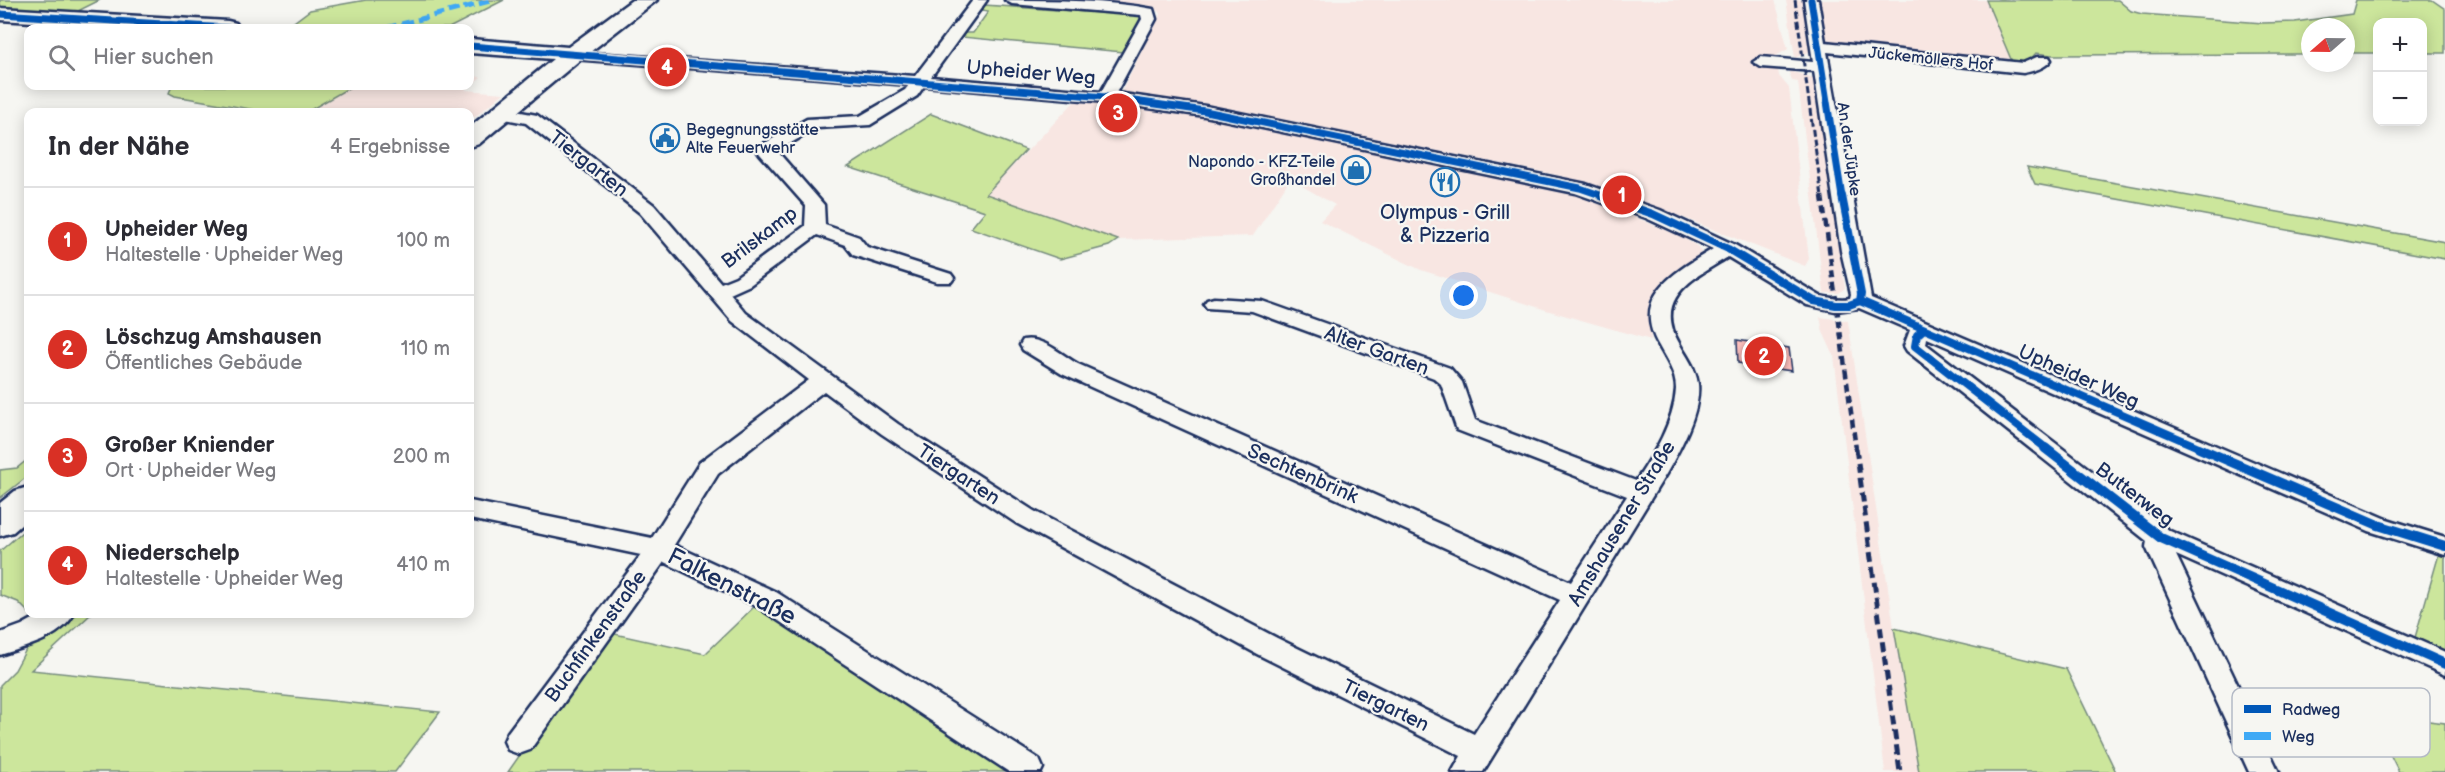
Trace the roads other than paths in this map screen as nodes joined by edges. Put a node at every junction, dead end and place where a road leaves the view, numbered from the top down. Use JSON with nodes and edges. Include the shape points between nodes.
{"nodes":[{"id":1,"x":646,"y":0,"type":"edge"},
{"id":2,"x":980,"y":0,"type":"edge"},
{"id":3,"x":1012,"y":0,"type":"edge"},
{"id":4,"x":1811,"y":0,"type":"edge"},
{"id":5,"x":0,"y":14,"type":"edge"},
{"id":6,"x":163,"y":24,"type":"edge"},
{"id":7,"x":474,"y":46,"type":"edge"},
{"id":8,"x":1818,"y":46,"type":"junction"},
{"id":9,"x":573,"y":54,"type":"junction"},
{"id":10,"x":2043,"y":60,"type":"dead end"},
{"id":11,"x":1761,"y":62,"type":"dead end"},
{"id":12,"x":1822,"y":68,"type":"junction"},
{"id":13,"x":920,"y":81,"type":"junction"},
{"id":14,"x":1106,"y":97,"type":"junction"},
{"id":15,"x":500,"y":113,"type":"junction"},
{"id":16,"x":474,"y":136,"type":"edge"},
{"id":17,"x":815,"y":228,"type":"junction"},
{"id":18,"x":1728,"y":249,"type":"junction"},
{"id":19,"x":944,"y":278,"type":"dead end"},
{"id":20,"x":717,"y":292,"type":"junction"},
{"id":21,"x":1860,"y":301,"type":"junction"},
{"id":22,"x":1214,"y":304,"type":"dead end"},
{"id":23,"x":1924,"y":329,"type":"junction"},
{"id":24,"x":1031,"y":345,"type":"dead end"},
{"id":25,"x":822,"y":381,"type":"junction"},
{"id":26,"x":1640,"y":492,"type":"junction"},
{"id":27,"x":24,"y":503,"type":"edge"},
{"id":28,"x":474,"y":511,"type":"edge"},
{"id":29,"x":0,"y":523,"type":"edge"},
{"id":30,"x":2162,"y":538,"type":"junction"},
{"id":31,"x":2445,"y":546,"type":"edge"},
{"id":32,"x":659,"y":549,"type":"junction"},
{"id":33,"x":1577,"y":596,"type":"junction"},
{"id":34,"x":56,"y":618,"type":"edge"},
{"id":35,"x":0,"y":644,"type":"edge"},
{"id":36,"x":2445,"y":664,"type":"edge"},
{"id":37,"x":2232,"y":703,"type":"edge"},
{"id":38,"x":519,"y":741,"type":"dead end"},
{"id":39,"x":2257,"y":757,"type":"edge"},
{"id":40,"x":1473,"y":762,"type":"edge"},
{"id":41,"x":1028,"y":768,"type":"dead end"},
{"id":42,"x":2264,"y":772,"type":"edge"}],
"edges":[{"from":1,"to":9,"type":"street"},
{"from":2,"to":13,"type":"street"},
{"from":3,"to":14,"type":"street","via":[[1148,12],[1149,19]]},
{"from":4,"to":8,"type":"street","name":"An der Jüpke"},
{"from":5,"to":6,"type":"street"},
{"from":7,"to":9,"type":"street"},
{"from":8,"to":10,"type":"street","name":"Jückemöllers Hof","via":[[2023,68]]},
{"from":8,"to":12,"type":"street","name":"An der Jüpke"},
{"from":9,"to":13,"type":"street","name":"Upheider Weg"},
{"from":9,"to":15,"type":"street"},
{"from":11,"to":12,"type":"street"},
{"from":12,"to":21,"type":"street","name":"An der Jüpke"},
{"from":13,"to":14,"type":"street","name":"Upheider Weg"},
{"from":13,"to":17,"type":"street","name":"Brilskamp","via":[[911,93],[864,121],[813,123],[766,150],[814,206]]},
{"from":14,"to":18,"type":"street","name":"Upheider Weg","via":[[1205,111],[1552,181],[1616,199]]},
{"from":15,"to":16,"type":"street"},
{"from":15,"to":20,"type":"street","name":"Tiergarten","via":[[531,119],[647,209]]},
{"from":17,"to":19,"type":"street","via":[[852,241],[860,251]]},
{"from":17,"to":20,"type":"street","name":"Brilskamp","via":[[743,282]]},
{"from":18,"to":21,"type":"street","name":"Upheider Weg","via":[[1815,301],[1850,305]]},
{"from":18,"to":26,"type":"street","name":"Amshausener Straße","via":[[1691,273],[1661,303],[1664,338],[1679,361],[1687,387],[1675,435]]},
{"from":20,"to":25,"type":"street","name":"Tiergarten","via":[[739,317]]},
{"from":21,"to":23,"type":"street","name":"Upheider Weg"},
{"from":22,"to":26,"type":"street","name":"Alter Garten","via":[[1255,305],[1442,373],[1451,382],[1465,425]]},
{"from":23,"to":30,"type":"street","name":"Butterweg","via":[[1917,335],[1915,346]]},
{"from":23,"to":31,"type":"street","name":"Upheider Weg","via":[[2378,525]]},
{"from":24,"to":33,"type":"street","name":"Sechtenbrink","via":[[1070,369]]},
{"from":25,"to":32,"type":"street","name":"Buchfinkenstraße","via":[[709,468]]},
{"from":25,"to":40,"type":"street","name":"Tiergarten","via":[[1025,517]]},
{"from":26,"to":33,"type":"street","name":"Amshausener Straße"},
{"from":27,"to":29,"type":"street"},
{"from":28,"to":32,"type":"street","name":"Falkenstraße"},
{"from":30,"to":36,"type":"street","name":"Butterweg"},
{"from":30,"to":37,"type":"street","name":"Butterweg","via":[[2159,546]]},
{"from":32,"to":38,"type":"street","name":"Buchfinkenstraße"},
{"from":32,"to":41,"type":"street","name":"Falkenstraße","via":[[766,599]]},
{"from":33,"to":40,"type":"street","name":"Amshausener Straße"},
{"from":34,"to":35,"type":"street","via":[[31,633]]},
{"from":39,"to":42,"type":"street","name":"Butterweg"}]}
